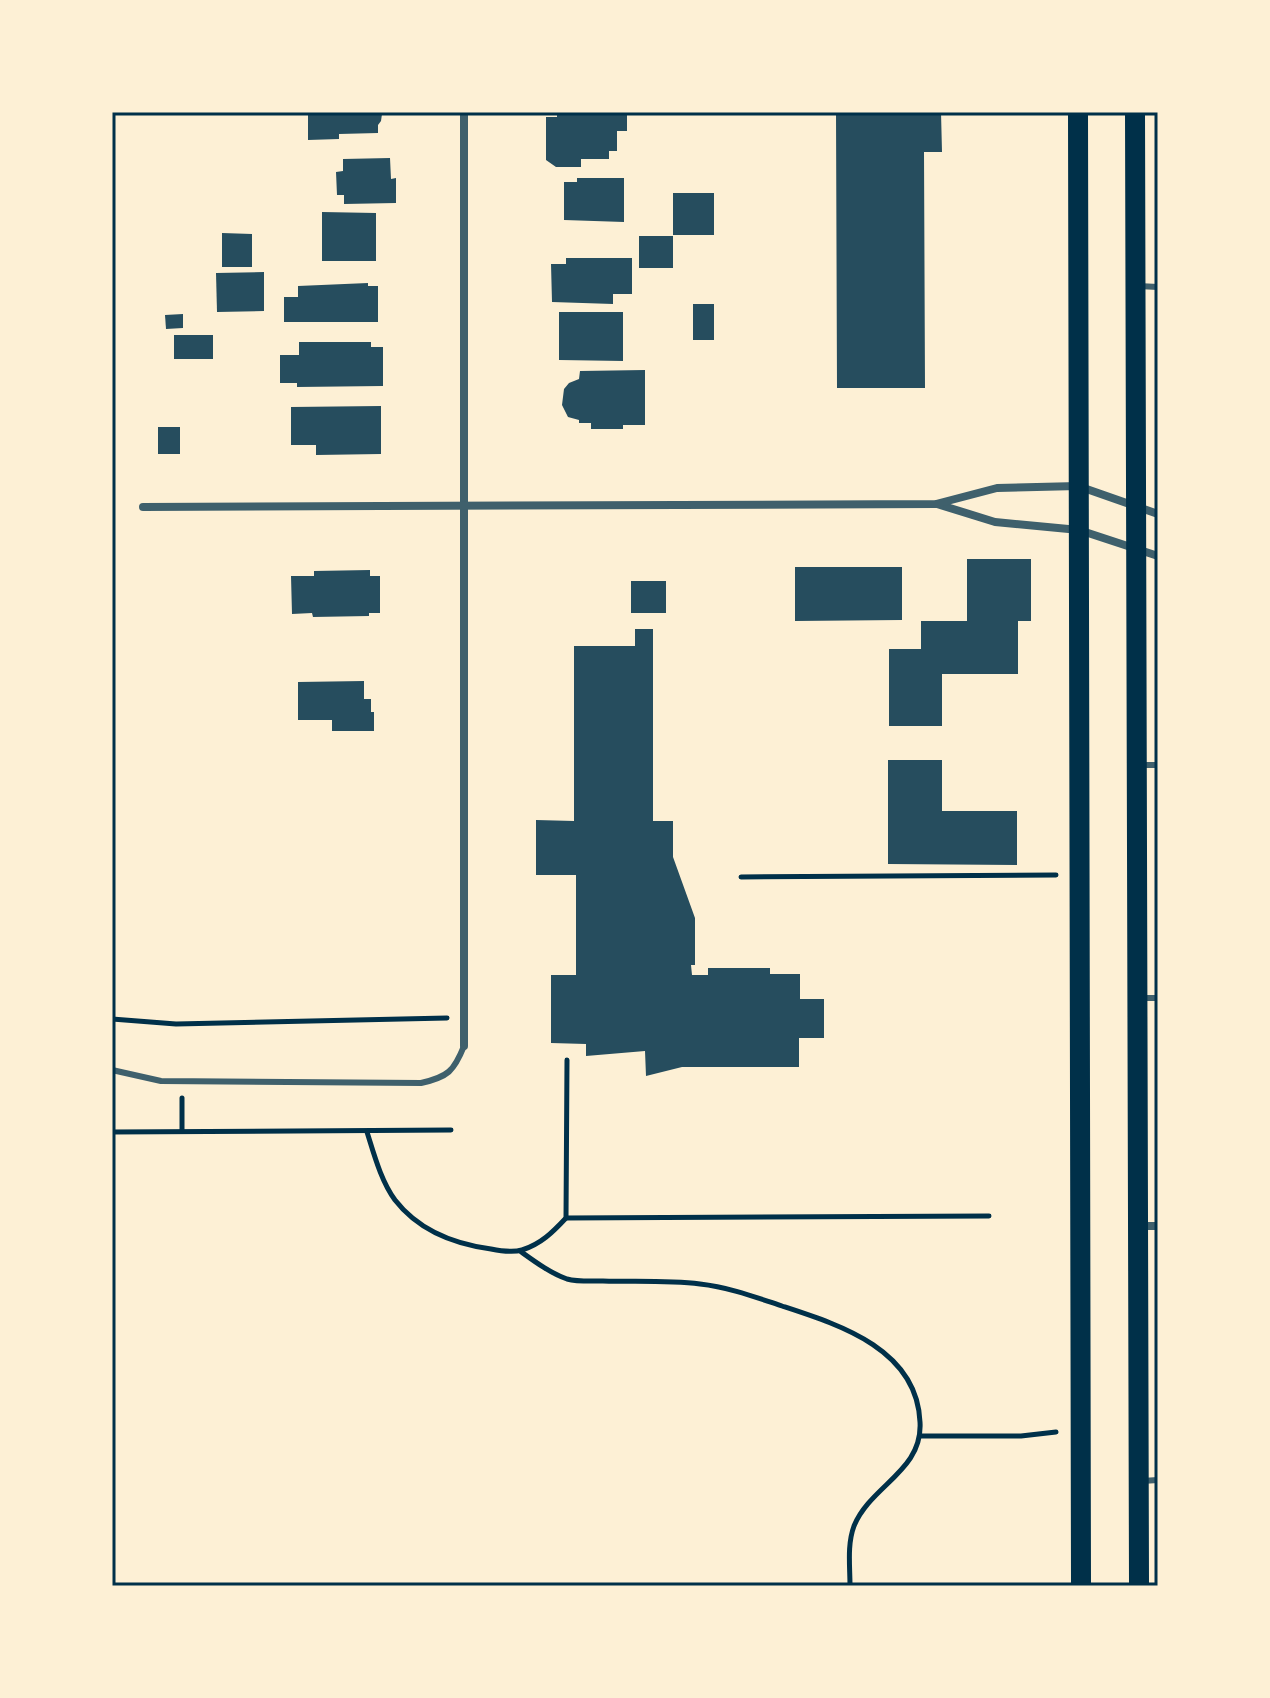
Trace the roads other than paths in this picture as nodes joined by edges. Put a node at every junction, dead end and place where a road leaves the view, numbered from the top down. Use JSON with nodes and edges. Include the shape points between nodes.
{"nodes":[{"id":1,"x":464,"y":112,"type":"edge"},
{"id":2,"x":1078,"y":112,"type":"edge"},
{"id":3,"x":1135,"y":112,"type":"edge"},
{"id":4,"x":1136,"y":286,"type":"junction"},
{"id":5,"x":1158,"y":287,"type":"edge"},
{"id":6,"x":1078,"y":486,"type":"junction"},
{"id":7,"x":936,"y":504,"type":"junction"},
{"id":8,"x":1137,"y":505,"type":"junction"},
{"id":9,"x":143,"y":507,"type":"dead end"},
{"id":10,"x":464,"y":507,"type":"junction"},
{"id":11,"x":1158,"y":514,"type":"edge"},
{"id":12,"x":1079,"y":530,"type":"junction"},
{"id":13,"x":1137,"y":549,"type":"junction"},
{"id":14,"x":1158,"y":556,"type":"edge"},
{"id":15,"x":1136,"y":765,"type":"junction"},
{"id":16,"x":1158,"y":765,"type":"edge"},
{"id":17,"x":1148,"y":998,"type":"edge"},
{"id":18,"x":464,"y":1046,"type":"joint"},
{"id":19,"x":112,"y":1070,"type":"edge"},
{"id":20,"x":1148,"y":1226,"type":"edge"},
{"id":21,"x":1148,"y":1481,"type":"edge"},
{"id":22,"x":1081,"y":1586,"type":"edge"},
{"id":23,"x":1139,"y":1586,"type":"edge"}],
"edges":[{"from":1,"to":10,"type":"street"},
{"from":2,"to":6,"type":"main road"},
{"from":3,"to":4,"type":"main road"},
{"from":4,"to":5,"type":"lane"},
{"from":4,"to":8,"type":"main road"},
{"from":6,"to":7,"type":"street","via":[[997,488]]},
{"from":6,"to":8,"type":"street"},
{"from":6,"to":12,"type":"main road"},
{"from":7,"to":10,"type":"street"},
{"from":7,"to":12,"type":"street","via":[[995,522]]},
{"from":8,"to":11,"type":"street"},
{"from":8,"to":13,"type":"main road"},
{"from":9,"to":10,"type":"street"},
{"from":10,"to":18,"type":"street"},
{"from":12,"to":13,"type":"street"},
{"from":12,"to":22,"type":"main road"},
{"from":13,"to":14,"type":"street"},
{"from":13,"to":15,"type":"main road"},
{"from":15,"to":16,"type":"lane"},
{"from":15,"to":17,"type":"main road"},
{"from":17,"to":20,"type":"main road"},
{"from":18,"to":19,"type":"lane","via":[[457,1064],[441,1078],[421,1083],[161,1081]]},
{"from":20,"to":21,"type":"main road"},
{"from":21,"to":23,"type":"main road"}]}
